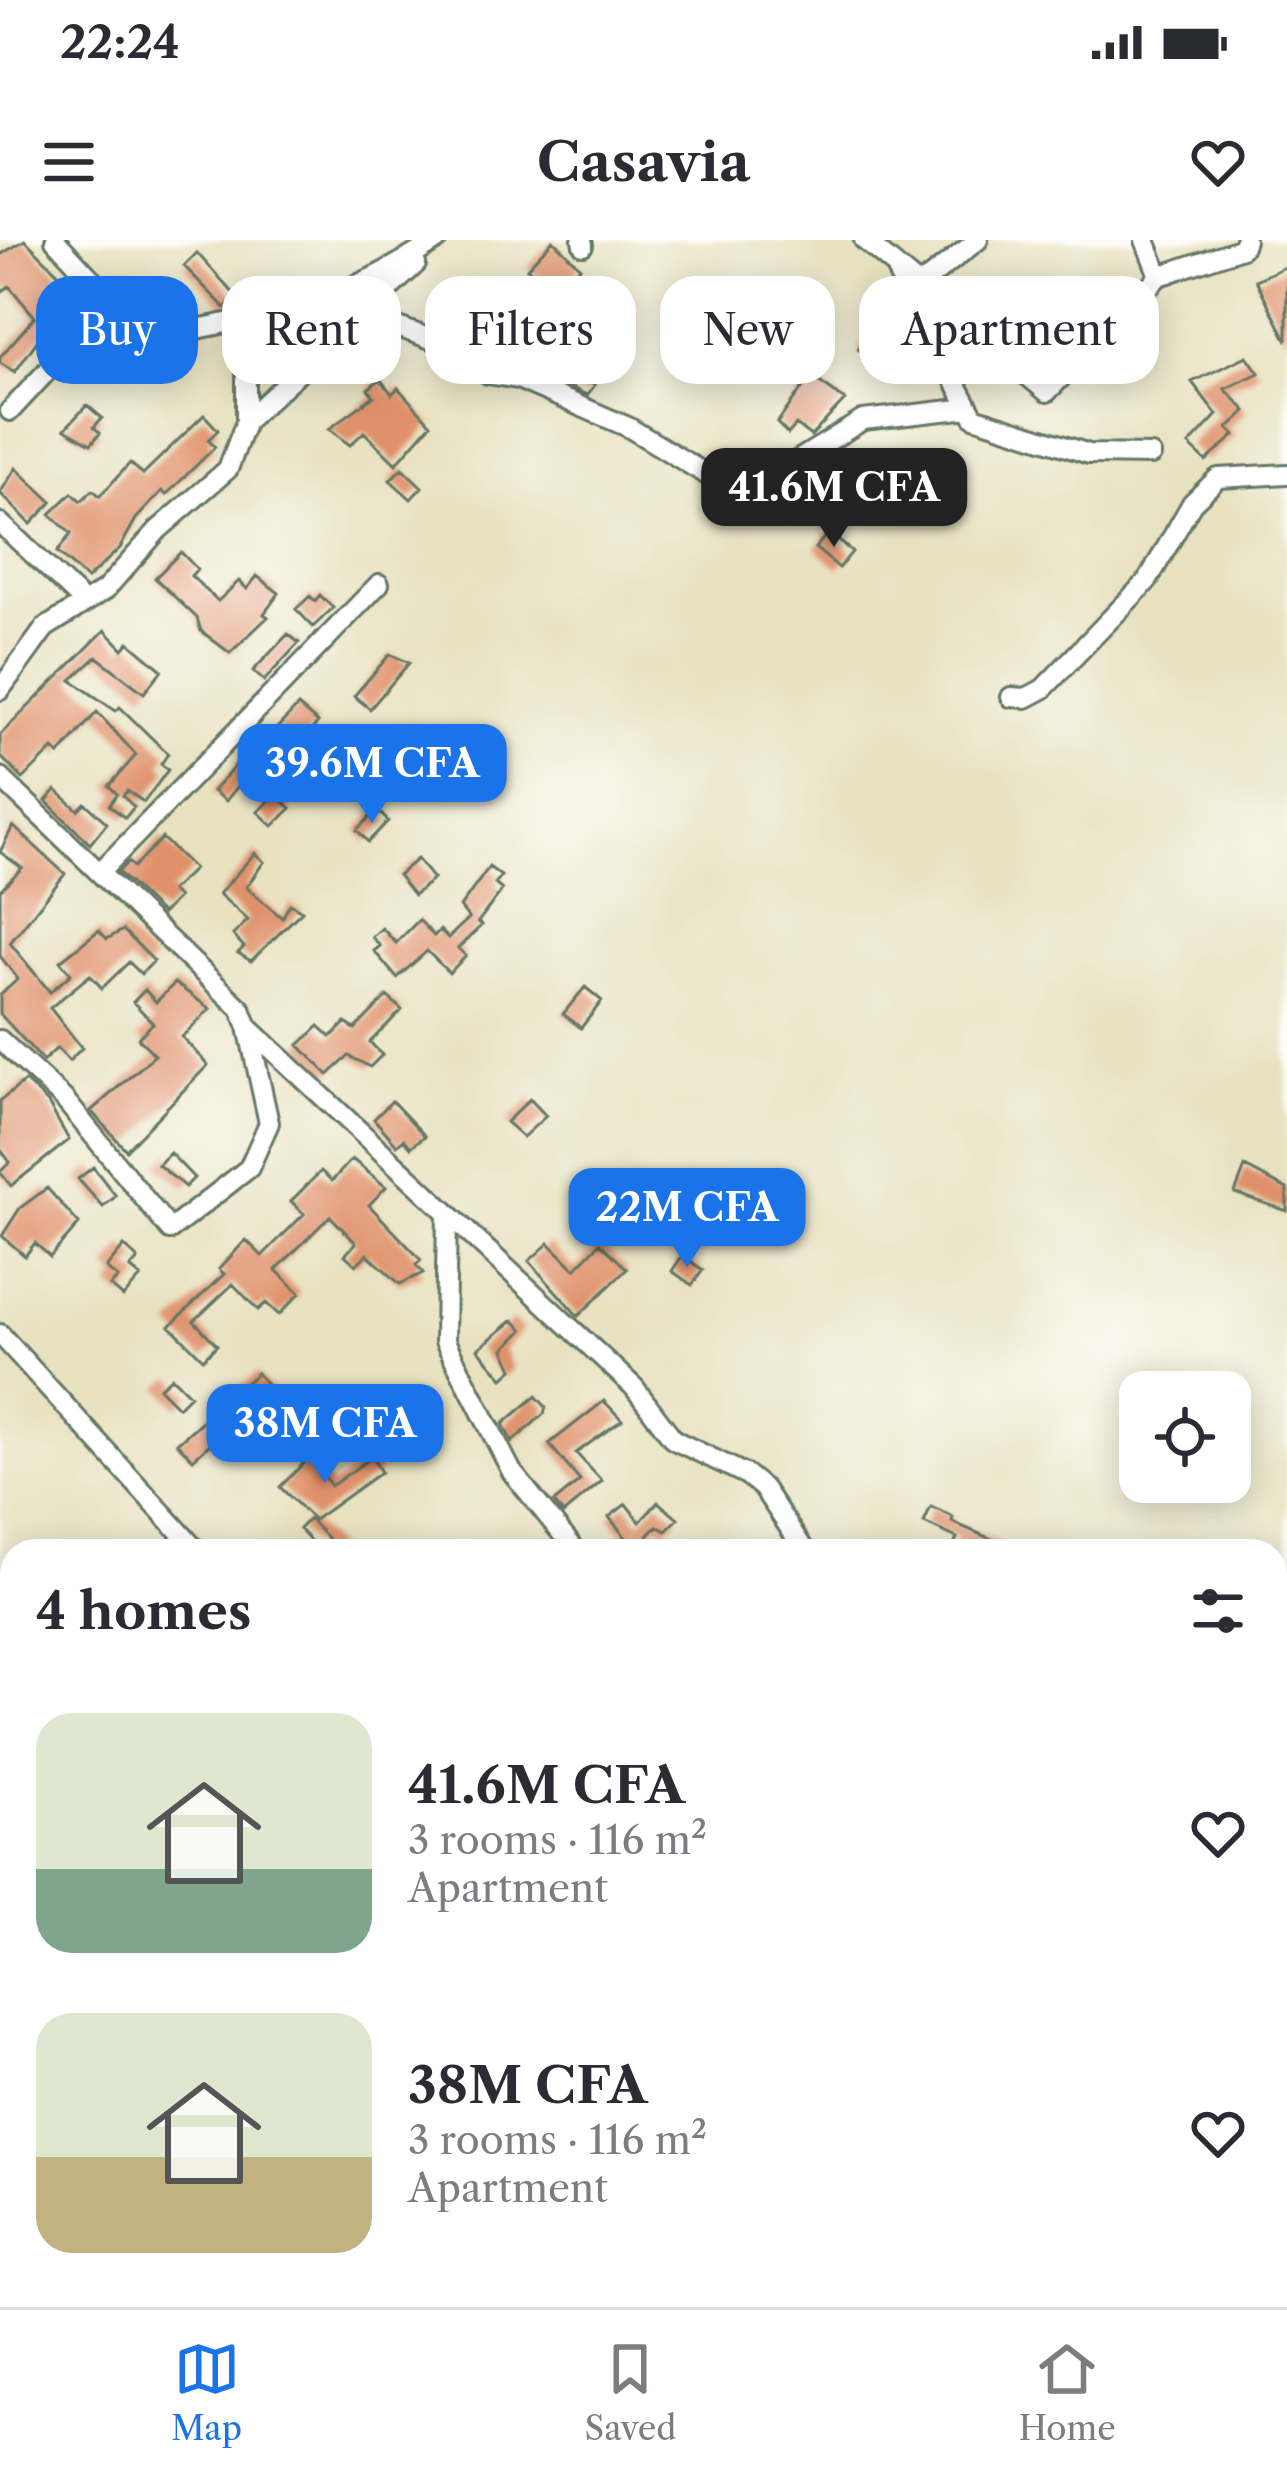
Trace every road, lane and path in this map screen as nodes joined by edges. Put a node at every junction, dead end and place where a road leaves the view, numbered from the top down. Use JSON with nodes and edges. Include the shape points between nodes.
{"nodes":[{"id":1,"x":56,"y":240,"type":"edge"},
{"id":2,"x":439,"y":240,"type":"edge"},
{"id":3,"x":864,"y":240,"type":"edge"},
{"id":4,"x":978,"y":240,"type":"edge"},
{"id":5,"x":1145,"y":240,"type":"edge"},
{"id":6,"x":1242,"y":240,"type":"edge"},
{"id":7,"x":893,"y":264,"type":"junction"},
{"id":8,"x":89,"y":276,"type":"edge"},
{"id":9,"x":382,"y":276,"type":"edge"},
{"id":10,"x":907,"y":276,"type":"edge"},
{"id":11,"x":932,"y":276,"type":"edge"},
{"id":12,"x":1159,"y":276,"type":"joint"},
{"id":13,"x":401,"y":277,"type":"edge"},
{"id":14,"x":401,"y":328,"type":"edge"},
{"id":15,"x":36,"y":383,"type":"edge"},
{"id":16,"x":246,"y":384,"type":"edge"},
{"id":17,"x":286,"y":384,"type":"edge"},
{"id":18,"x":969,"y":408,"type":"junction"},
{"id":19,"x":10,"y":411,"type":"dead end"},
{"id":20,"x":246,"y":421,"type":"junction"},
{"id":21,"x":1151,"y":455,"type":"dead end"},
{"id":22,"x":1287,"y":478,"type":"edge"},
{"id":23,"x":0,"y":523,"type":"edge"},
{"id":24,"x":379,"y":584,"type":"dead end"},
{"id":25,"x":84,"y":602,"type":"junction"},
{"id":26,"x":0,"y":690,"type":"edge"},
{"id":27,"x":1011,"y":697,"type":"dead end"},
{"id":28,"x":0,"y":777,"type":"edge"},
{"id":29,"x":101,"y":871,"type":"junction"},
{"id":30,"x":248,"y":1028,"type":"junction"},
{"id":31,"x":0,"y":1040,"type":"edge"},
{"id":32,"x":447,"y":1213,"type":"junction"},
{"id":33,"x":0,"y":1334,"type":"edge"},
{"id":34,"x":186,"y":1539,"type":"edge"},
{"id":35,"x":566,"y":1539,"type":"edge"},
{"id":36,"x":797,"y":1539,"type":"edge"}],
"edges":[{"from":1,"to":8,"type":"street"},
{"from":2,"to":9,"type":"street"},
{"from":2,"to":13,"type":"street"},
{"from":3,"to":7,"type":"street"},
{"from":4,"to":11,"type":"street"},
{"from":5,"to":12,"type":"street"},
{"from":6,"to":12,"type":"street","via":[[1242,248]]},
{"from":7,"to":10,"type":"street"},
{"from":7,"to":18,"type":"street"},
{"from":14,"to":18,"type":"street","via":[[488,374],[628,427],[724,485],[764,481],[863,420]]},
{"from":15,"to":19,"type":"street"},
{"from":16,"to":20,"type":"street"},
{"from":17,"to":20,"type":"street"},
{"from":18,"to":21,"type":"street","via":[[974,417],[1089,454]]},
{"from":20,"to":25,"type":"street","via":[[228,469]]},
{"from":22,"to":27,"type":"street","via":[[1218,478],[1192,503],[1148,580],[1043,689]]},
{"from":23,"to":25,"type":"street"},
{"from":24,"to":29,"type":"street"},
{"from":25,"to":26,"type":"street","via":[[45,628]]},
{"from":28,"to":29,"type":"street"},
{"from":29,"to":30,"type":"street","via":[[241,1009]]},
{"from":30,"to":31,"type":"street","via":[[269,1123],[249,1168],[170,1229],[64,1099]]},
{"from":30,"to":32,"type":"street"},
{"from":32,"to":35,"type":"street","via":[[445,1341],[512,1472]]},
{"from":32,"to":36,"type":"street","via":[[634,1388],[674,1440],[763,1488]]},
{"from":33,"to":34,"type":"street"}]}
